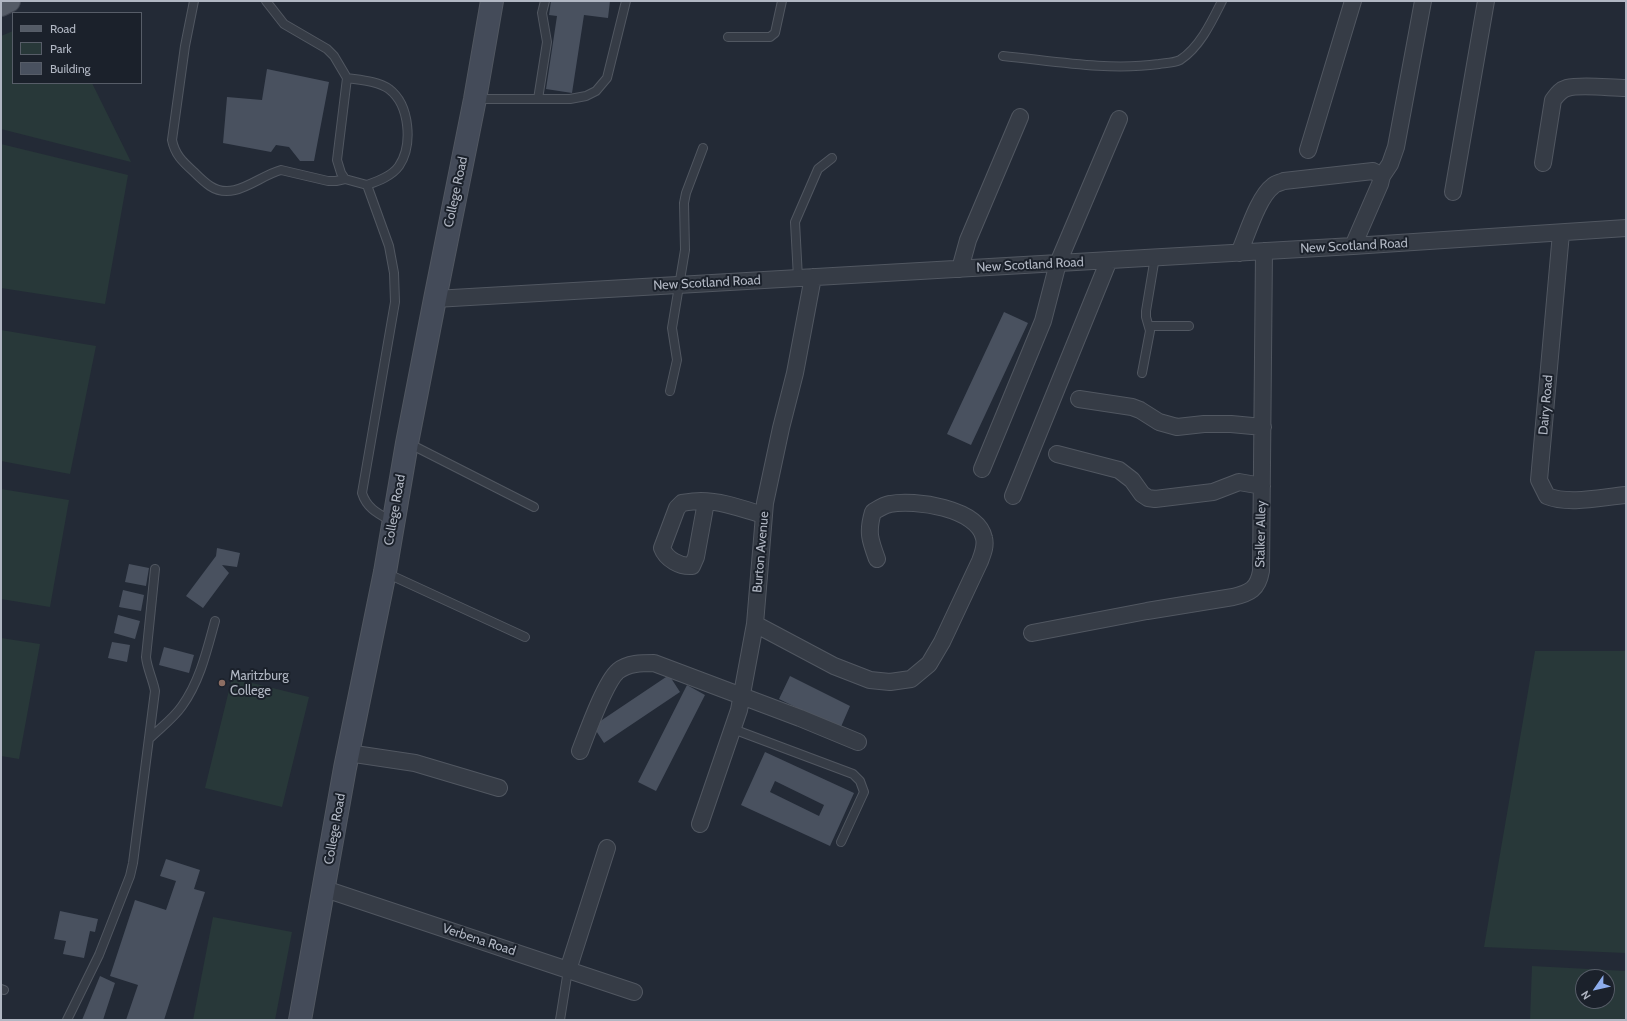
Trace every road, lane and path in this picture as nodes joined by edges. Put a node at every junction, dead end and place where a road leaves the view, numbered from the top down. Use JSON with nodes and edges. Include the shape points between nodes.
{"nodes":[{"id":1,"x":10,"y":1,"type":"edge"},
{"id":2,"x":194,"y":1,"type":"edge"},
{"id":3,"x":266,"y":1,"type":"edge"},
{"id":4,"x":492,"y":1,"type":"edge"},
{"id":5,"x":545,"y":1,"type":"edge"},
{"id":6,"x":626,"y":1,"type":"edge"},
{"id":7,"x":782,"y":1,"type":"edge"},
{"id":8,"x":1222,"y":1,"type":"edge"},
{"id":9,"x":1353,"y":1,"type":"edge"},
{"id":10,"x":1423,"y":1,"type":"edge"},
{"id":11,"x":1486,"y":1,"type":"edge"},
{"id":12,"x":1,"y":6,"type":"edge"},
{"id":13,"x":728,"y":37,"type":"dead end"},
{"id":14,"x":1003,"y":56,"type":"dead end"},
{"id":15,"x":347,"y":78,"type":"junction"},
{"id":16,"x":1626,"y":88,"type":"edge"},
{"id":17,"x":475,"y":99,"type":"junction"},
{"id":18,"x":538,"y":99,"type":"junction"},
{"id":19,"x":1020,"y":117,"type":"dead end"},
{"id":20,"x":1119,"y":120,"type":"dead end"},
{"id":21,"x":703,"y":148,"type":"dead end"},
{"id":22,"x":1308,"y":150,"type":"dead end"},
{"id":23,"x":832,"y":158,"type":"dead end"},
{"id":24,"x":1544,"y":163,"type":"dead end"},
{"id":25,"x":1382,"y":176,"type":"junction"},
{"id":26,"x":345,"y":179,"type":"junction"},
{"id":27,"x":367,"y":185,"type":"junction"},
{"id":28,"x":1453,"y":192,"type":"dead end"},
{"id":29,"x":1626,"y":228,"type":"edge"},
{"id":30,"x":1561,"y":233,"type":"junction"},
{"id":31,"x":1354,"y":246,"type":"junction"},
{"id":32,"x":1264,"y":251,"type":"junction"},
{"id":33,"x":1239,"y":253,"type":"junction"},
{"id":34,"x":1155,"y":257,"type":"junction"},
{"id":35,"x":1109,"y":260,"type":"junction"},
{"id":36,"x":1058,"y":263,"type":"junction"},
{"id":37,"x":960,"y":269,"type":"junction"},
{"id":38,"x":806,"y":278,"type":"junction"},
{"id":39,"x":678,"y":285,"type":"junction"},
{"id":40,"x":435,"y":299,"type":"junction"},
{"id":41,"x":1150,"y":326,"type":"junction"},
{"id":42,"x":1190,"y":326,"type":"dead end"},
{"id":43,"x":1142,"y":373,"type":"dead end"},
{"id":44,"x":670,"y":391,"type":"dead end"},
{"id":45,"x":1079,"y":399,"type":"dead end"},
{"id":46,"x":1263,"y":427,"type":"junction"},
{"id":47,"x":408,"y":443,"type":"junction"},
{"id":48,"x":1058,"y":454,"type":"dead end"},
{"id":49,"x":982,"y":469,"type":"dead end"},
{"id":50,"x":1262,"y":486,"type":"junction"},
{"id":51,"x":1626,"y":495,"type":"edge"},
{"id":52,"x":1013,"y":496,"type":"dead end"},
{"id":53,"x":706,"y":502,"type":"dead end"},
{"id":54,"x":534,"y":507,"type":"dead end"},
{"id":55,"x":763,"y":515,"type":"junction"},
{"id":56,"x":393,"y":522,"type":"junction"},
{"id":57,"x":877,"y":559,"type":"dead end"},
{"id":58,"x":155,"y":569,"type":"dead end"},
{"id":59,"x":385,"y":572,"type":"junction"},
{"id":60,"x":215,"y":621,"type":"dead end"},
{"id":61,"x":755,"y":624,"type":"junction"},
{"id":62,"x":1032,"y":634,"type":"dead end"},
{"id":63,"x":525,"y":637,"type":"dead end"},
{"id":64,"x":742,"y":697,"type":"junction"},
{"id":65,"x":733,"y":729,"type":"junction"},
{"id":66,"x":149,"y":738,"type":"junction"},
{"id":67,"x":858,"y":742,"type":"dead end"},
{"id":68,"x":580,"y":752,"type":"dead end"},
{"id":69,"x":348,"y":753,"type":"junction"},
{"id":70,"x":499,"y":788,"type":"dead end"},
{"id":71,"x":700,"y":824,"type":"dead end"},
{"id":72,"x":841,"y":842,"type":"dead end"},
{"id":73,"x":607,"y":848,"type":"dead end"},
{"id":74,"x":325,"y":889,"type":"junction"},
{"id":75,"x":568,"y":970,"type":"junction"},
{"id":76,"x":634,"y":992,"type":"dead end"},
{"id":77,"x":67,"y":1020,"type":"edge"},
{"id":78,"x":300,"y":1020,"type":"edge"},
{"id":79,"x":560,"y":1020,"type":"edge"}],
"edges":[{"from":1,"to":12,"type":"main road"},
{"from":2,"to":26,"type":"lane","via":[[172,140],[179,158],[220,191],[240,189],[281,170],[328,181]]},
{"from":3,"to":15,"type":"lane","via":[[284,24],[327,49]]},
{"from":4,"to":17,"type":"street","name":"College Road"},
{"from":5,"to":18,"type":"lane","via":[[542,13],[547,42]]},
{"from":6,"to":18,"type":"lane","via":[[607,78],[596,91],[570,99]]},
{"from":7,"to":13,"type":"lane","via":[[775,33],[770,37]]},
{"from":8,"to":14,"type":"lane","via":[[1207,29],[1191,50],[1177,61],[1108,66]]},
{"from":9,"to":22,"type":"street"},
{"from":10,"to":25,"type":"street","via":[[1396,147]]},
{"from":11,"to":28,"type":"street"},
{"from":15,"to":26,"type":"lane","via":[[337,160]]},
{"from":15,"to":27,"type":"lane","via":[[380,84],[389,89],[402,106],[407,119],[404,156],[398,167],[389,175]]},
{"from":16,"to":24,"type":"street","via":[[1576,87],[1565,88],[1558,93],[1553,100]]},
{"from":17,"to":18,"type":"lane"},
{"from":17,"to":40,"type":"street","name":"College Road"},
{"from":19,"to":37,"type":"street","via":[[968,240]]},
{"from":20,"to":36,"type":"street"},
{"from":21,"to":39,"type":"lane","via":[[684,203],[685,250]]},
{"from":23,"to":38,"type":"lane","via":[[818,168],[795,222]]},
{"from":25,"to":31,"type":"street"},
{"from":25,"to":33,"type":"street","via":[[1373,171],[1274,184],[1260,202]]},
{"from":26,"to":27,"type":"lane"},
{"from":27,"to":56,"type":"lane","via":[[389,246],[394,273],[395,302],[362,493],[371,509]]},
{"from":29,"to":30,"type":"street","name":"New Scotland Road"},
{"from":30,"to":31,"type":"street","name":"New Scotland Road"},
{"from":30,"to":51,"type":"street","name":"Dairy Road","via":[[1539,480],[1547,496],[1556,499]]},
{"from":31,"to":32,"type":"street","name":"New Scotland Road"},
{"from":32,"to":33,"type":"street","name":"New Scotland Road"},
{"from":32,"to":46,"type":"street","name":"Stalker Alley"},
{"from":33,"to":34,"type":"street","name":"New Scotland Road"},
{"from":34,"to":35,"type":"street","name":"New Scotland Road"},
{"from":34,"to":41,"type":"lane","via":[[1146,311]]},
{"from":35,"to":36,"type":"street","name":"New Scotland Road"},
{"from":35,"to":52,"type":"street"},
{"from":36,"to":37,"type":"street","name":"New Scotland Road"},
{"from":36,"to":49,"type":"street","via":[[1043,321]]},
{"from":37,"to":38,"type":"street","name":"New Scotland Road"},
{"from":38,"to":39,"type":"street","name":"New Scotland Road"},
{"from":38,"to":55,"type":"street","name":"Burton Avenue","via":[[795,373]]},
{"from":39,"to":40,"type":"street","name":"New Scotland Road"},
{"from":39,"to":44,"type":"lane","via":[[672,328],[677,360]]},
{"from":40,"to":47,"type":"street","name":"College Road"},
{"from":41,"to":42,"type":"lane"},
{"from":41,"to":43,"type":"lane"},
{"from":45,"to":46,"type":"street","via":[[1132,407],[1159,422],[1177,427],[1224,424]]},
{"from":46,"to":50,"type":"street","name":"Stalker Alley"},
{"from":47,"to":54,"type":"lane"},
{"from":47,"to":56,"type":"street","name":"College Road"},
{"from":48,"to":50,"type":"street","via":[[1119,470],[1148,498],[1214,492],[1239,482]]},
{"from":50,"to":62,"type":"street","name":"Stalker Alley","via":[[1260,580],[1247,594]]},
{"from":53,"to":55,"type":"street"},
{"from":55,"to":61,"type":"street","name":"Burton Avenue"},
{"from":56,"to":59,"type":"street","name":"College Road"},
{"from":57,"to":61,"type":"street","via":[[869,524],[873,512],[889,504],[918,503],[947,508],[964,514],[976,524],[984,536],[985,547],[980,561],[942,642],[929,664],[911,679],[890,682],[870,680],[834,666]]},
{"from":58,"to":66,"type":"lane","via":[[146,657],[155,691]]},
{"from":59,"to":63,"type":"lane"},
{"from":59,"to":69,"type":"street","name":"College Road"},
{"from":60,"to":66,"type":"lane","via":[[201,670],[190,692],[172,718]]},
{"from":61,"to":64,"type":"street","name":"Burton Avenue"},
{"from":64,"to":65,"type":"street","name":"Burton Avenue"},
{"from":64,"to":67,"type":"street"},
{"from":64,"to":68,"type":"street","via":[[654,663],[626,666],[618,670],[609,681]]},
{"from":65,"to":71,"type":"street","name":"Burton Avenue"},
{"from":65,"to":72,"type":"lane","via":[[853,774],[860,781],[864,792]]},
{"from":66,"to":77,"type":"lane","via":[[130,876],[99,956]]},
{"from":69,"to":70,"type":"street","via":[[415,763]]},
{"from":69,"to":74,"type":"street","name":"College Road"},
{"from":73,"to":75,"type":"street"},
{"from":74,"to":75,"type":"street","name":"Verbena Road"},
{"from":74,"to":78,"type":"street","name":"College Road"},
{"from":75,"to":76,"type":"street","name":"Verbena Road"},
{"from":75,"to":79,"type":"lane"}]}
